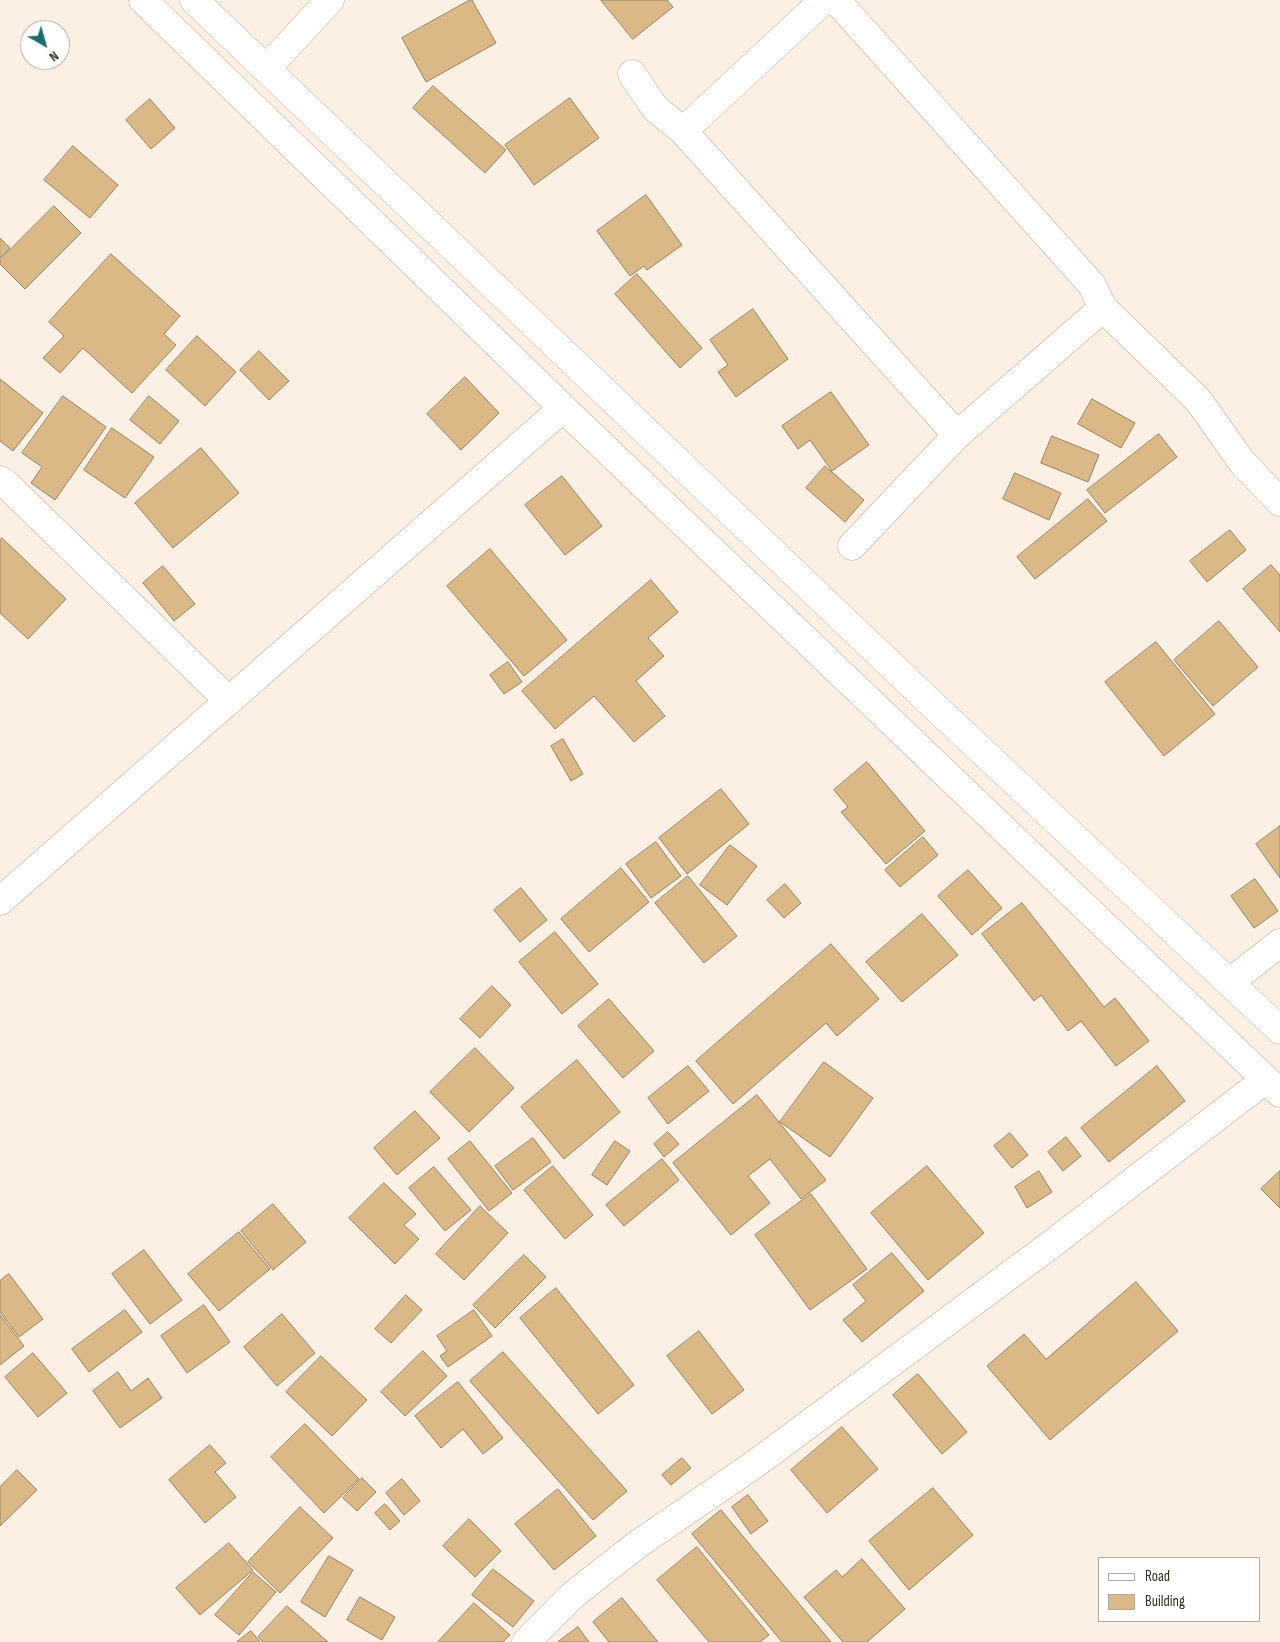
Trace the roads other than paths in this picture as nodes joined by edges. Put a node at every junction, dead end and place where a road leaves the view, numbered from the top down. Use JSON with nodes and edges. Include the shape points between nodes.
{"nodes":[{"id":1,"x":142,"y":0,"type":"edge"},
{"id":2,"x":194,"y":0,"type":"edge"},
{"id":3,"x":330,"y":0,"type":"edge"},
{"id":4,"x":824,"y":0,"type":"edge"},
{"id":5,"x":836,"y":0,"type":"edge"},
{"id":6,"x":266,"y":69,"type":"junction"},
{"id":7,"x":632,"y":74,"type":"dead end"},
{"id":8,"x":684,"y":131,"type":"junction"},
{"id":9,"x":1103,"y":308,"type":"junction"},
{"id":10,"x":563,"y":408,"type":"junction"},
{"id":11,"x":957,"y":435,"type":"junction"},
{"id":12,"x":0,"y":480,"type":"edge"},
{"id":13,"x":1280,"y":502,"type":"edge"},
{"id":14,"x":852,"y":546,"type":"dead end"},
{"id":15,"x":228,"y":701,"type":"junction"},
{"id":16,"x":936,"y":708,"type":"junction"},
{"id":17,"x":908,"y":738,"type":"junction"},
{"id":18,"x":0,"y":901,"type":"edge"},
{"id":19,"x":1280,"y":943,"type":"edge"},
{"id":20,"x":1230,"y":982,"type":"junction"},
{"id":21,"x":1280,"y":1030,"type":"edge"},
{"id":22,"x":1273,"y":1086,"type":"edge"},
{"id":23,"x":526,"y":1642,"type":"edge"}],
"edges":[{"from":1,"to":10,"type":"street"},
{"from":2,"to":6,"type":"street"},
{"from":3,"to":6,"type":"street"},
{"from":4,"to":8,"type":"street"},
{"from":5,"to":9,"type":"street","via":[[1092,285]]},
{"from":6,"to":16,"type":"street"},
{"from":7,"to":8,"type":"street","via":[[655,108]]},
{"from":8,"to":11,"type":"street"},
{"from":9,"to":11,"type":"street"},
{"from":9,"to":13,"type":"street","via":[[1198,400],[1242,462]]},
{"from":10,"to":15,"type":"street"},
{"from":10,"to":17,"type":"street"},
{"from":11,"to":14,"type":"street"},
{"from":12,"to":15,"type":"street"},
{"from":15,"to":18,"type":"street"},
{"from":16,"to":17,"type":"street"},
{"from":16,"to":20,"type":"street"},
{"from":17,"to":22,"type":"street"},
{"from":19,"to":20,"type":"street"},
{"from":20,"to":21,"type":"street"},
{"from":22,"to":23,"type":"street","via":[[1053,1243],[755,1464],[638,1544],[573,1594]]}]}
